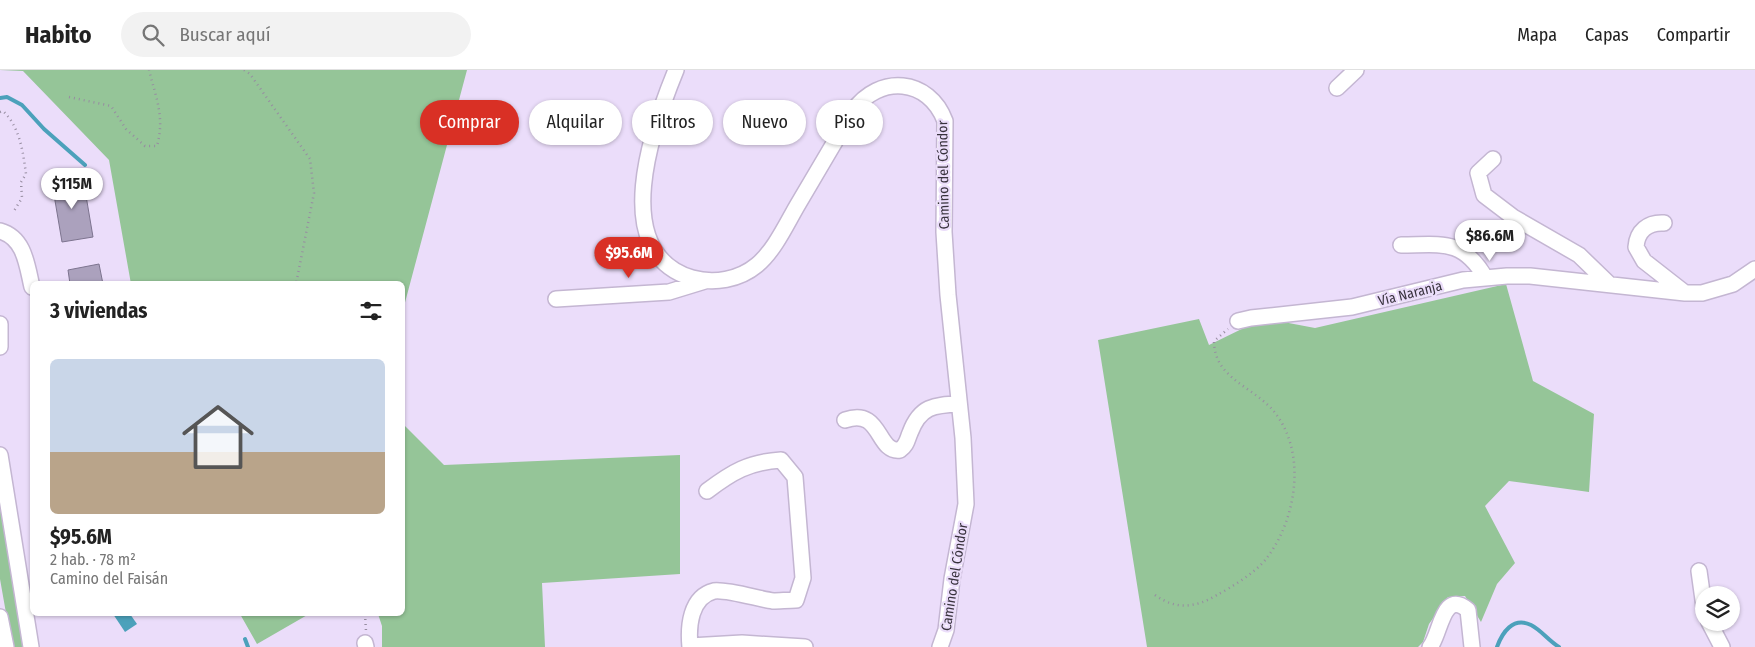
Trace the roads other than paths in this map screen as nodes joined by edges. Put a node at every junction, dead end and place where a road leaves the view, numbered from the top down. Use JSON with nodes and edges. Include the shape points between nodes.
{"nodes":[{"id":1,"x":1356,"y":70,"type":"edge"},
{"id":2,"x":670,"y":73,"type":"edge"},
{"id":3,"x":1337,"y":88,"type":"dead end"},
{"id":4,"x":1493,"y":159,"type":"dead end"},
{"id":5,"x":1664,"y":223,"type":"dead end"},
{"id":6,"x":0,"y":232,"type":"edge"},
{"id":7,"x":1401,"y":245,"type":"dead end"},
{"id":8,"x":1755,"y":269,"type":"edge"},
{"id":9,"x":1485,"y":277,"type":"junction"},
{"id":10,"x":706,"y":280,"type":"junction"},
{"id":11,"x":30,"y":281,"type":"edge"},
{"id":12,"x":1610,"y":284,"type":"junction"},
{"id":13,"x":1684,"y":293,"type":"junction"},
{"id":14,"x":556,"y":299,"type":"dead end"},
{"id":15,"x":1238,"y":321,"type":"road end"},
{"id":16,"x":0,"y":324,"type":"edge"},
{"id":17,"x":0,"y":347,"type":"edge"},
{"id":18,"x":960,"y":404,"type":"junction"},
{"id":19,"x":845,"y":420,"type":"dead end"},
{"id":20,"x":0,"y":455,"type":"edge"},
{"id":21,"x":707,"y":490,"type":"dead end"},
{"id":22,"x":1699,"y":571,"type":"dead end"},
{"id":23,"x":1701,"y":586,"type":"edge"},
{"id":24,"x":0,"y":618,"type":"edge"},
{"id":25,"x":1714,"y":631,"type":"edge"},
{"id":26,"x":6,"y":647,"type":"edge"},
{"id":27,"x":31,"y":647,"type":"edge"},
{"id":28,"x":690,"y":647,"type":"edge"},
{"id":29,"x":805,"y":647,"type":"edge"},
{"id":30,"x":940,"y":647,"type":"edge"},
{"id":31,"x":1430,"y":647,"type":"edge"},
{"id":32,"x":1472,"y":647,"type":"edge"},
{"id":33,"x":1722,"y":647,"type":"edge"}],
"edges":[{"from":1,"to":3,"type":"street"},
{"from":2,"to":10,"type":"street","name":"Camino del Cóndor","via":[[650,154],[642,217],[648,239],[660,258],[678,272]]},
{"from":4,"to":12,"type":"street","via":[[1478,173],[1484,195],[1513,217],[1579,255]]},
{"from":5,"to":13,"type":"street","via":[[1646,227],[1638,236],[1636,247],[1644,261]]},
{"from":6,"to":11,"type":"street","via":[[12,236],[21,247]]},
{"from":7,"to":9,"type":"street","via":[[1450,245],[1475,260]]},
{"from":8,"to":13,"type":"street","name":"Vía Naranja","via":[[1722,289]]},
{"from":9,"to":12,"type":"street","name":"Vía Naranja","via":[[1530,276]]},
{"from":9,"to":15,"type":"street","name":"Vía Naranja","via":[[1352,307]]},
{"from":10,"to":14,"type":"street","via":[[669,292]]},
{"from":10,"to":18,"type":"street","name":"Camino del Cóndor","via":[[738,276],[764,258],[853,111],[865,97],[891,86],[919,90],[938,106],[945,121],[944,232]]},
{"from":12,"to":13,"type":"street","name":"Vía Naranja"},
{"from":16,"to":17,"type":"street"},
{"from":18,"to":19,"type":"street","via":[[935,405],[921,413],[907,444],[900,450],[887,447],[877,428],[869,421]]},
{"from":18,"to":30,"type":"street","name":"Camino del Cóndor","via":[[966,504],[946,630]]},
{"from":20,"to":27,"type":"street"},
{"from":21,"to":28,"type":"street","via":[[734,471],[761,462],[781,460],[795,477],[803,578],[796,600],[774,601],[715,591],[699,600],[692,615]]},
{"from":22,"to":23,"type":"street"},
{"from":24,"to":26,"type":"street"},
{"from":25,"to":33,"type":"street"},
{"from":28,"to":29,"type":"street","via":[[742,643]]},
{"from":31,"to":32,"type":"street","via":[[1445,610],[1453,604],[1461,604],[1468,610]]}]}
